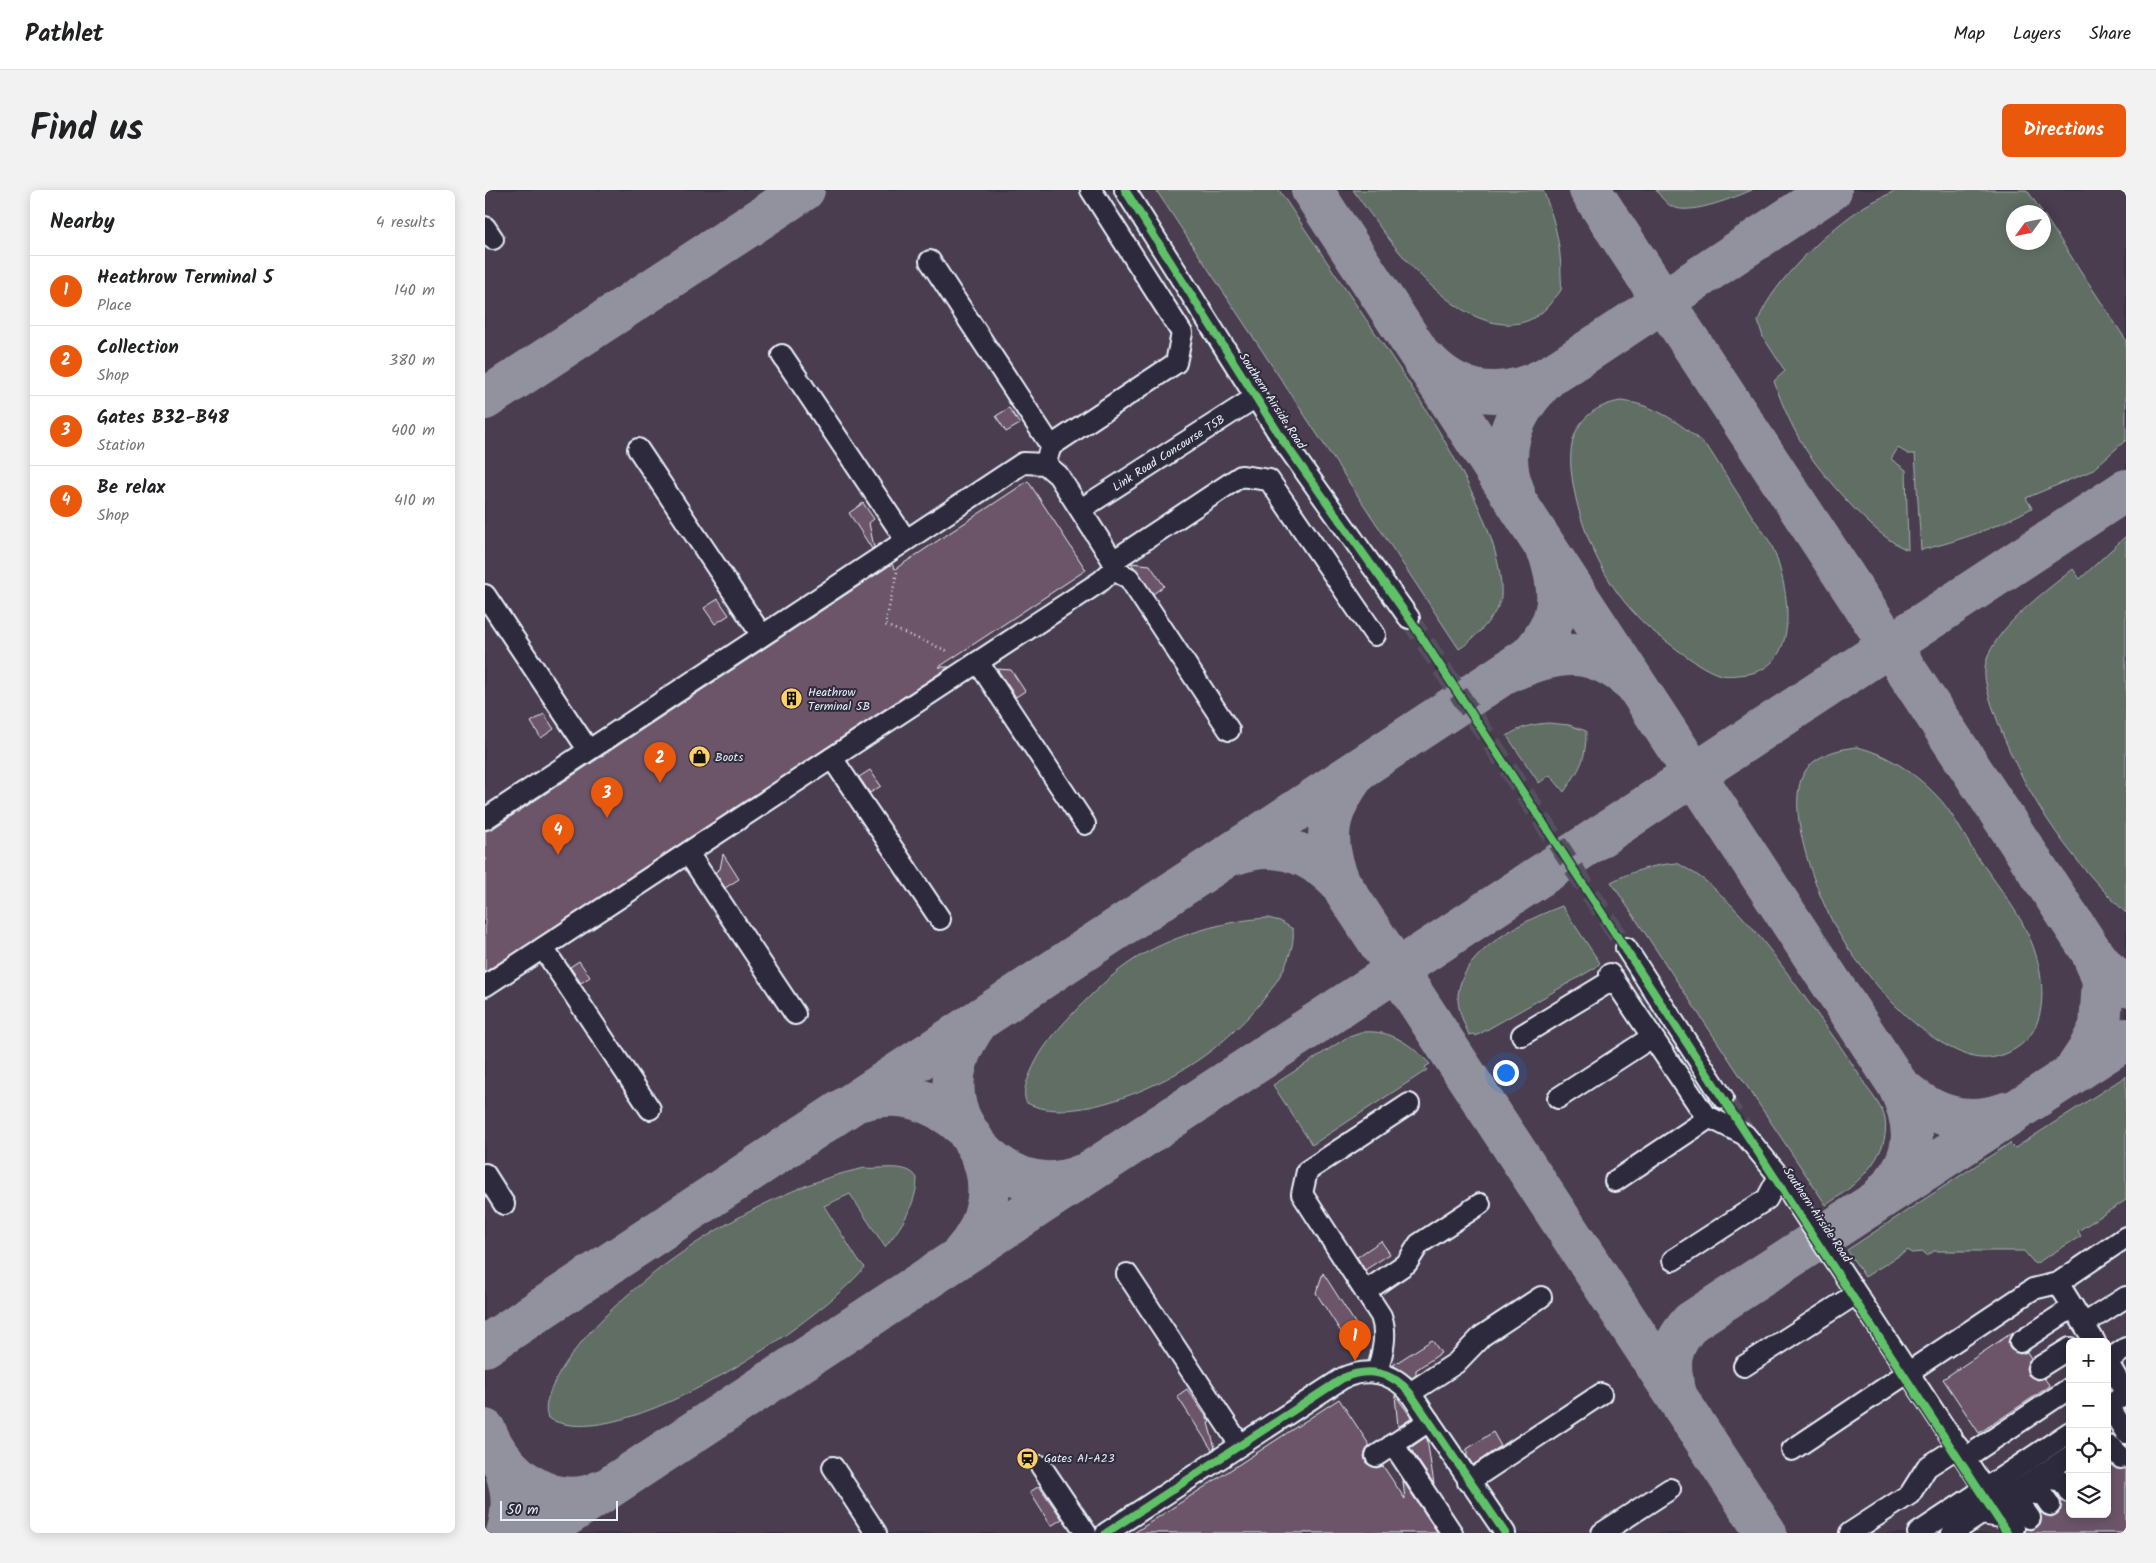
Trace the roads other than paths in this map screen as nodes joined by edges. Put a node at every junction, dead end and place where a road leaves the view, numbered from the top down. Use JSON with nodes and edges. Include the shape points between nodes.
{"nodes":[{"id":1,"x":1091,"y":190,"type":"edge"},
{"id":2,"x":1125,"y":190,"type":"edge"},
{"id":3,"x":930,"y":261,"type":"dead end"},
{"id":4,"x":782,"y":355,"type":"dead end"},
{"id":5,"x":1256,"y":397,"type":"junction"},
{"id":6,"x":638,"y":449,"type":"dead end"},
{"id":7,"x":1048,"y":455,"type":"junction"},
{"id":8,"x":1081,"y":510,"type":"junction"},
{"id":9,"x":906,"y":540,"type":"junction"},
{"id":10,"x":1113,"y":566,"type":"junction"},
{"id":11,"x":485,"y":595,"type":"edge"},
{"id":12,"x":1409,"y":618,"type":"tunnel mouth"},
{"id":13,"x":757,"y":628,"type":"dead end"},
{"id":14,"x":1375,"y":635,"type":"dead end"},
{"id":15,"x":978,"y":662,"type":"junction"},
{"id":16,"x":1229,"y":730,"type":"dead end"},
{"id":17,"x":583,"y":742,"type":"dead end"},
{"id":18,"x":833,"y":758,"type":"junction"},
{"id":19,"x":485,"y":819,"type":"edge"},
{"id":20,"x":1085,"y":824,"type":"dead end"},
{"id":21,"x":688,"y":853,"type":"junction"},
{"id":22,"x":940,"y":919,"type":"dead end"},
{"id":23,"x":543,"y":948,"type":"junction"},
{"id":24,"x":1626,"y":948,"type":"tunnel mouth"},
{"id":25,"x":485,"y":986,"type":"edge"},
{"id":26,"x":795,"y":1014,"type":"dead end"},
{"id":27,"x":1522,"y":1035,"type":"dead end"},
{"id":28,"x":1652,"y":1037,"type":"junction"},
{"id":29,"x":1558,"y":1098,"type":"dead end"},
{"id":30,"x":1723,"y":1098,"type":"tunnel mouth"},
{"id":31,"x":1409,"y":1104,"type":"dead end"},
{"id":32,"x":650,"y":1109,"type":"dead end"},
{"id":33,"x":1709,"y":1118,"type":"junction"},
{"id":34,"x":485,"y":1174,"type":"edge"},
{"id":35,"x":1779,"y":1176,"type":"junction"},
{"id":36,"x":1615,"y":1181,"type":"dead end"},
{"id":37,"x":504,"y":1204,"type":"dead end"},
{"id":38,"x":1480,"y":1204,"type":"dead end"},
{"id":39,"x":2126,"y":1237,"type":"edge"},
{"id":40,"x":1673,"y":1260,"type":"dead end"},
{"id":41,"x":1127,"y":1274,"type":"dead end"},
{"id":42,"x":2058,"y":1283,"type":"junction"},
{"id":43,"x":1366,"y":1290,"type":"junction"},
{"id":44,"x":1856,"y":1294,"type":"junction"},
{"id":45,"x":1541,"y":1297,"type":"dead end"},
{"id":46,"x":2126,"y":1297,"type":"edge"},
{"id":47,"x":2073,"y":1307,"type":"junction"},
{"id":48,"x":2087,"y":1336,"type":"edge"},
{"id":49,"x":2021,"y":1342,"type":"dead end"},
{"id":50,"x":2126,"y":1348,"type":"edge"},
{"id":51,"x":2066,"y":1350,"type":"edge"},
{"id":52,"x":2111,"y":1358,"type":"edge"},
{"id":53,"x":1744,"y":1366,"type":"dead end"},
{"id":54,"x":2038,"y":1368,"type":"dead end"},
{"id":55,"x":2111,"y":1368,"type":"edge"},
{"id":56,"x":1377,"y":1373,"type":"junction"},
{"id":57,"x":1909,"y":1373,"type":"junction"},
{"id":58,"x":2066,"y":1390,"type":"edge"},
{"id":59,"x":1410,"y":1393,"type":"junction"},
{"id":60,"x":1601,"y":1394,"type":"dead end"},
{"id":61,"x":2126,"y":1394,"type":"edge"},
{"id":62,"x":2111,"y":1404,"type":"edge"},
{"id":63,"x":2111,"y":1414,"type":"edge"},
{"id":64,"x":1429,"y":1421,"type":"junction"},
{"id":65,"x":2118,"y":1431,"type":"edge"},
{"id":66,"x":2066,"y":1435,"type":"edge"},
{"id":67,"x":1393,"y":1444,"type":"junction"},
{"id":68,"x":1240,"y":1445,"type":"junction"},
{"id":69,"x":1792,"y":1450,"type":"dead end"},
{"id":70,"x":1962,"y":1453,"type":"junction"},
{"id":71,"x":1376,"y":1456,"type":"dead end"},
{"id":72,"x":2061,"y":1464,"type":"edge"},
{"id":73,"x":1041,"y":1466,"type":"dead end"},
{"id":74,"x":833,"y":1467,"type":"dead end"},
{"id":75,"x":1468,"y":1482,"type":"junction"},
{"id":76,"x":2066,"y":1488,"type":"edge"},
{"id":77,"x":1670,"y":1489,"type":"dead end"},
{"id":78,"x":2016,"y":1491,"type":"junction"},
{"id":79,"x":2050,"y":1505,"type":"dead end"},
{"id":80,"x":1977,"y":1513,"type":"edge"},
{"id":81,"x":2022,"y":1523,"type":"dead end"},
{"id":82,"x":1929,"y":1530,"type":"edge"},
{"id":83,"x":876,"y":1533,"type":"edge"},
{"id":84,"x":1086,"y":1533,"type":"edge"},
{"id":85,"x":1106,"y":1533,"type":"edge"},
{"id":86,"x":1452,"y":1533,"type":"edge"},
{"id":87,"x":1505,"y":1533,"type":"edge"},
{"id":88,"x":1602,"y":1533,"type":"edge"},
{"id":89,"x":1850,"y":1533,"type":"edge"},
{"id":90,"x":1995,"y":1533,"type":"edge"}],
"edges":[{"from":1,"to":7,"type":"street","via":[[1182,333],[1176,363]]},
{"from":2,"to":5,"type":"street","name":"Southern Airside Road"},
{"from":3,"to":7,"type":"street"},
{"from":4,"to":9,"type":"street"},
{"from":5,"to":8,"type":"street","name":"Link Road Concourse T5B"},
{"from":5,"to":12,"type":"street","name":"Southern Airside Road","via":[[1284,442]]},
{"from":6,"to":13,"type":"street"},
{"from":7,"to":8,"type":"street"},
{"from":7,"to":9,"type":"street","via":[[1035,462],[1023,462]]},
{"from":8,"to":10,"type":"street"},
{"from":9,"to":19,"type":"street"},
{"from":10,"to":14,"type":"street","via":[[1241,476],[1269,480]]},
{"from":10,"to":15,"type":"street","via":[[1101,581]]},
{"from":10,"to":16,"type":"street","via":[[1129,578]]},
{"from":11,"to":17,"type":"street"},
{"from":15,"to":18,"type":"street"},
{"from":15,"to":20,"type":"street"},
{"from":18,"to":21,"type":"street"},
{"from":18,"to":22,"type":"street"},
{"from":21,"to":23,"type":"street"},
{"from":21,"to":26,"type":"street"},
{"from":23,"to":25,"type":"street"},
{"from":23,"to":32,"type":"street"},
{"from":24,"to":30,"type":"street"},
{"from":27,"to":28,"type":"street","name":"Southern Airside Road","via":[[1612,976]]},
{"from":28,"to":29,"type":"street"},
{"from":28,"to":33,"type":"street","name":"Southern Airside Road"},
{"from":31,"to":43,"type":"street","via":[[1307,1171],[1305,1179],[1302,1194]]},
{"from":33,"to":35,"type":"street","name":"Southern Airside Road","via":[[1745,1135]]},
{"from":33,"to":36,"type":"street"},
{"from":34,"to":37,"type":"street"},
{"from":35,"to":40,"type":"street","via":[[1767,1199]]},
{"from":35,"to":44,"type":"street","name":"Southern Airside Road"},
{"from":38,"to":43,"type":"street","via":[[1419,1244],[1407,1263]]},
{"from":39,"to":42,"type":"street"},
{"from":41,"to":68,"type":"street"},
{"from":42,"to":47,"type":"street"},
{"from":42,"to":57,"type":"street","via":[[2033,1289]]},
{"from":43,"to":56,"type":"street","via":[[1385,1324]]},
{"from":44,"to":53,"type":"street"},
{"from":44,"to":57,"type":"street","name":"Southern Airside Road"},
{"from":45,"to":59,"type":"street","via":[[1482,1336],[1456,1362]]},
{"from":46,"to":48,"type":"street"},
{"from":47,"to":48,"type":"street"},
{"from":47,"to":49,"type":"street"},
{"from":50,"to":52,"type":"street"},
{"from":51,"to":54,"type":"street"},
{"from":55,"to":61,"type":"street"},
{"from":56,"to":59,"type":"street","via":[[1399,1381]]},
{"from":56,"to":68,"type":"street","via":[[1358,1373],[1343,1378]]},
{"from":57,"to":69,"type":"street"},
{"from":57,"to":70,"type":"street","name":"Southern Airside Road"},
{"from":58,"to":70,"type":"street"},
{"from":59,"to":64,"type":"street"},
{"from":60,"to":75,"type":"street"},
{"from":61,"to":62,"type":"street"},
{"from":63,"to":65,"type":"street"},
{"from":64,"to":67,"type":"street"},
{"from":64,"to":75,"type":"street"},
{"from":66,"to":80,"type":"street"},
{"from":67,"to":71,"type":"street"},
{"from":67,"to":86,"type":"street"},
{"from":68,"to":85,"type":"street"},
{"from":70,"to":80,"type":"street","name":"Southern Airside Road"},
{"from":70,"to":89,"type":"street","via":[[1927,1467],[1910,1494]]},
{"from":72,"to":76,"type":"street","via":[[2061,1481]]},
{"from":72,"to":78,"type":"street"},
{"from":73,"to":84,"type":"street"},
{"from":74,"to":83,"type":"street"},
{"from":75,"to":87,"type":"street"},
{"from":77,"to":88,"type":"street"},
{"from":78,"to":79,"type":"street","via":[[2043,1495]]},
{"from":78,"to":80,"type":"street"},
{"from":80,"to":81,"type":"street","via":[[2022,1508]]},
{"from":80,"to":82,"type":"street"},
{"from":80,"to":90,"type":"street"}]}
